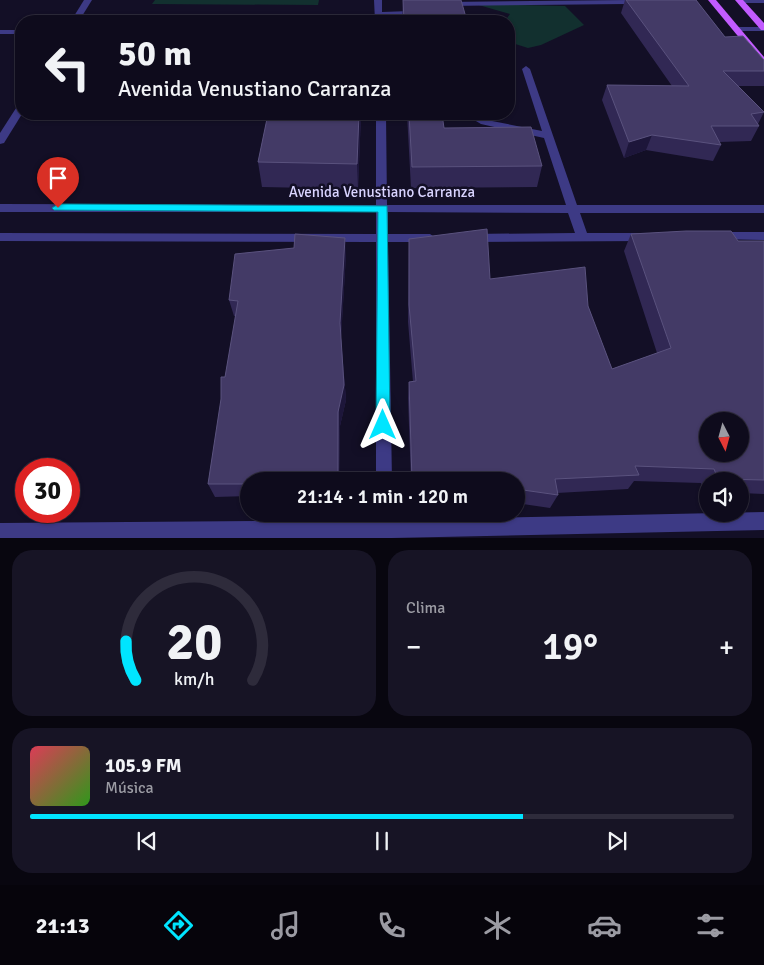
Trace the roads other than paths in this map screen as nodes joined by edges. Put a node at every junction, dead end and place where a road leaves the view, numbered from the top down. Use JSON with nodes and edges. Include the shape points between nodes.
{"nodes":[{"id":1,"x":88,"y":0,"type":"edge"},
{"id":2,"x":378,"y":0,"type":"edge"},
{"id":3,"x":624,"y":0,"type":"edge"},
{"id":4,"x":712,"y":0,"type":"edge"},
{"id":5,"x":740,"y":0,"type":"edge"},
{"id":6,"x":764,"y":1,"type":"edge"},
{"id":7,"x":462,"y":2,"type":"edge"},
{"id":8,"x":439,"y":4,"type":"edge"},
{"id":9,"x":424,"y":7,"type":"edge"},
{"id":10,"x":79,"y":15,"type":"edge"},
{"id":11,"x":379,"y":15,"type":"edge"},
{"id":12,"x":399,"y":15,"type":"edge"},
{"id":13,"x":764,"y":28,"type":"edge"},
{"id":14,"x":736,"y":29,"type":"junction"},
{"id":15,"x":0,"y":32,"type":"edge"},
{"id":16,"x":15,"y":32,"type":"edge"},
{"id":17,"x":764,"y":62,"type":"edge"},
{"id":18,"x":526,"y":69,"type":"dead end"},
{"id":19,"x":15,"y":116,"type":"edge"},
{"id":20,"x":381,"y":120,"type":"edge"},
{"id":21,"x":480,"y":120,"type":"edge"},
{"id":22,"x":548,"y":136,"type":"junction"},
{"id":23,"x":0,"y":140,"type":"edge"},
{"id":24,"x":0,"y":208,"type":"edge"},
{"id":25,"x":383,"y":208,"type":"junction"},
{"id":26,"x":574,"y":209,"type":"junction"},
{"id":27,"x":764,"y":209,"type":"edge"},
{"id":28,"x":706,"y":236,"type":"edge"},
{"id":29,"x":764,"y":236,"type":"edge"},
{"id":30,"x":0,"y":237,"type":"edge"},
{"id":31,"x":582,"y":237,"type":"junction"},
{"id":32,"x":658,"y":237,"type":"edge"},
{"id":33,"x":382,"y":238,"type":"junction"},
{"id":34,"x":442,"y":238,"type":"edge"},
{"id":35,"x":462,"y":238,"type":"edge"},
{"id":36,"x":384,"y":472,"type":"edge"},
{"id":37,"x":764,"y":522,"type":"edge"},
{"id":38,"x":384,"y":527,"type":"edge"},
{"id":39,"x":0,"y":532,"type":"edge"}],
"edges":[{"from":1,"to":10,"type":"street"},
{"from":2,"to":11,"type":"street"},
{"from":3,"to":7,"type":"street","via":[[626,2]]},
{"from":4,"to":14,"type":"main road"},
{"from":5,"to":6,"type":"street"},
{"from":5,"to":13,"type":"main road"},
{"from":7,"to":8,"type":"street"},
{"from":9,"to":12,"type":"street"},
{"from":13,"to":14,"type":"street"},
{"from":14,"to":17,"type":"main road"},
{"from":15,"to":16,"type":"street"},
{"from":18,"to":22,"type":"street"},
{"from":19,"to":23,"type":"street"},
{"from":20,"to":25,"type":"street"},
{"from":21,"to":22,"type":"street"},
{"from":22,"to":26,"type":"street"},
{"from":24,"to":25,"type":"street","name":"Avenida Venustiano Carranza"},
{"from":25,"to":26,"type":"street","name":"Avenida Venustiano Carranza"},
{"from":25,"to":33,"type":"street"},
{"from":26,"to":27,"type":"street","name":"Avenida Venustiano Carranza"},
{"from":26,"to":31,"type":"street"},
{"from":28,"to":29,"type":"street"},
{"from":30,"to":33,"type":"street"},
{"from":31,"to":32,"type":"street"},
{"from":31,"to":35,"type":"street"},
{"from":33,"to":34,"type":"street"},
{"from":33,"to":36,"type":"street"},
{"from":37,"to":38,"type":"street"},
{"from":38,"to":39,"type":"street"}]}
